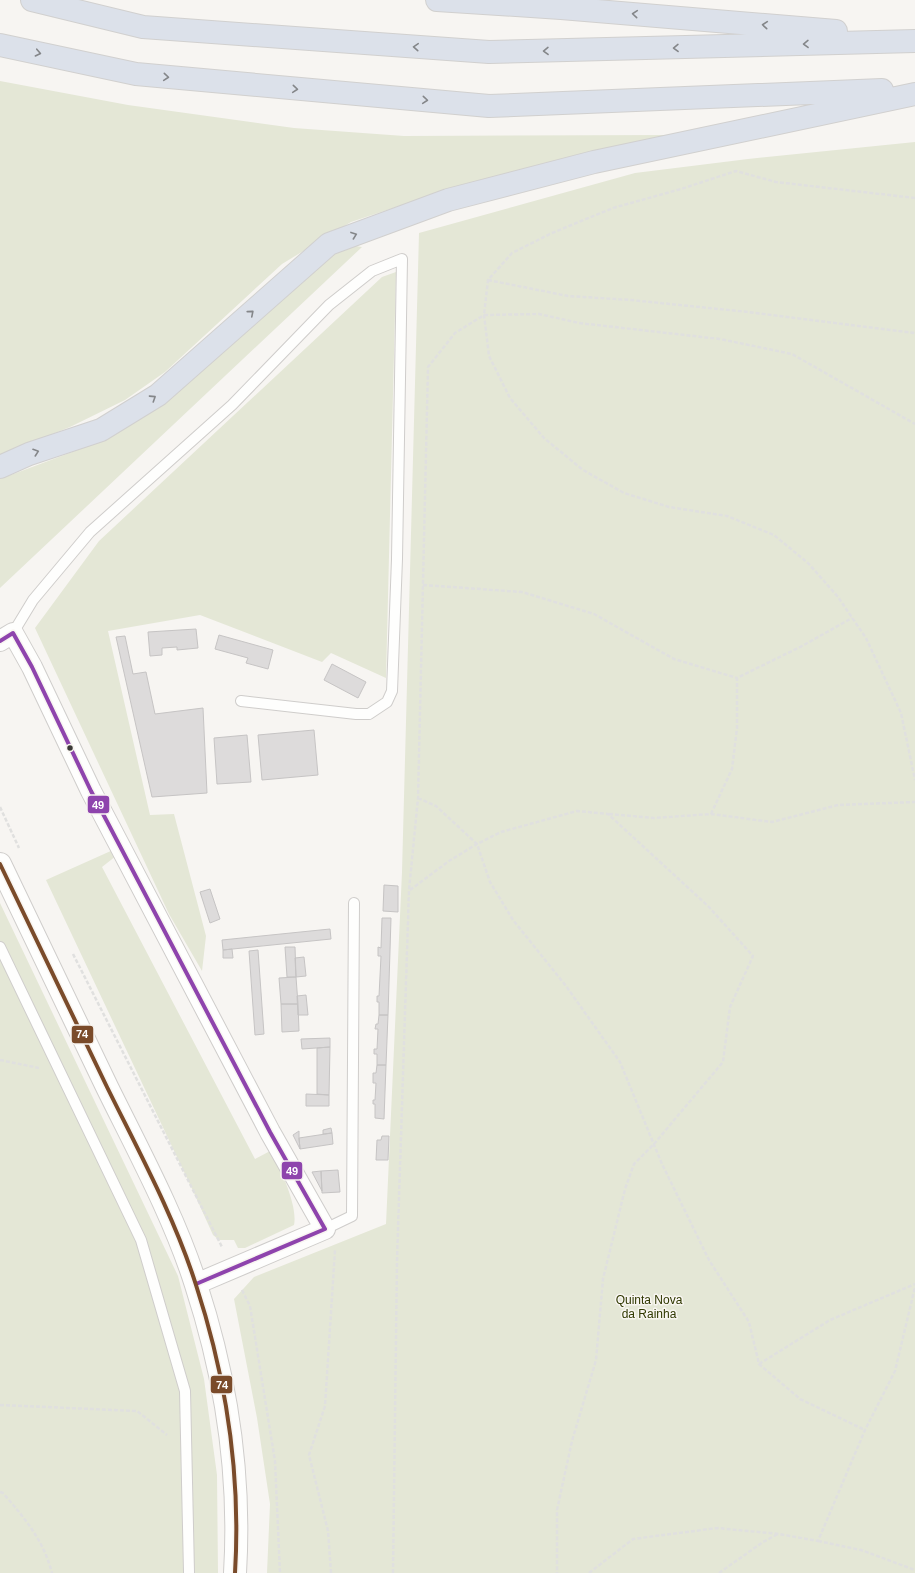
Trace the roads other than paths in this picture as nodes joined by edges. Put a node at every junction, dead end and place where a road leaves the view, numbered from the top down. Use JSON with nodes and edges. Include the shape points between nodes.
{"nodes":[{"id":1,"x":32,"y":0,"type":"edge"},
{"id":2,"x":437,"y":0,"type":"edge"},
{"id":3,"x":915,"y":38,"type":"edge"},
{"id":4,"x":915,"y":41,"type":"edge"},
{"id":5,"x":0,"y":45,"type":"edge"},
{"id":6,"x":915,"y":89,"type":"edge"},
{"id":7,"x":915,"y":94,"type":"edge"},
{"id":8,"x":0,"y":467,"type":"edge"},
{"id":9,"x":7,"y":637,"type":"edge"},
{"id":10,"x":241,"y":701,"type":"dead end"},
{"id":11,"x":0,"y":864,"type":"edge"},
{"id":12,"x":354,"y":903,"type":"dead end"},
{"id":13,"x":0,"y":947,"type":"edge"},
{"id":14,"x":325,"y":1229,"type":"junction"},
{"id":15,"x":196,"y":1284,"type":"junction"},
{"id":16,"x":189,"y":1572,"type":"dead end"},
{"id":17,"x":235,"y":1573,"type":"edge"}],
"edges":[{"from":4,"to":1,"type":"highway","one_way":true,"via":[[489,52],[143,27]]},
{"from":3,"to":2,"type":"highway","one_way":true},
{"from":5,"to":6,"type":"highway","one_way":true,"via":[[136,74],[489,106]]},
{"from":8,"to":7,"type":"highway","one_way":true,"via":[[29,454],[101,430],[158,395],[329,244],[448,200],[594,162]]},
{"from":9,"to":10,"type":"lane","via":[[33,600],[90,532],[232,405],[329,305],[372,271],[402,259],[392,692],[387,702],[369,714]]},
{"from":9,"to":14,"type":"street","via":[[32,667],[101,810],[266,1126]]},
{"from":11,"to":15,"type":"main road","via":[[145,1165]]},
{"from":12,"to":14,"type":"lane","via":[[352,1216]]},
{"from":13,"to":16,"type":"lane","via":[[141,1240],[185,1391]]},
{"from":14,"to":15,"type":"street"},
{"from":15,"to":17,"type":"main road","via":[[221,1378],[232,1447]]}]}
